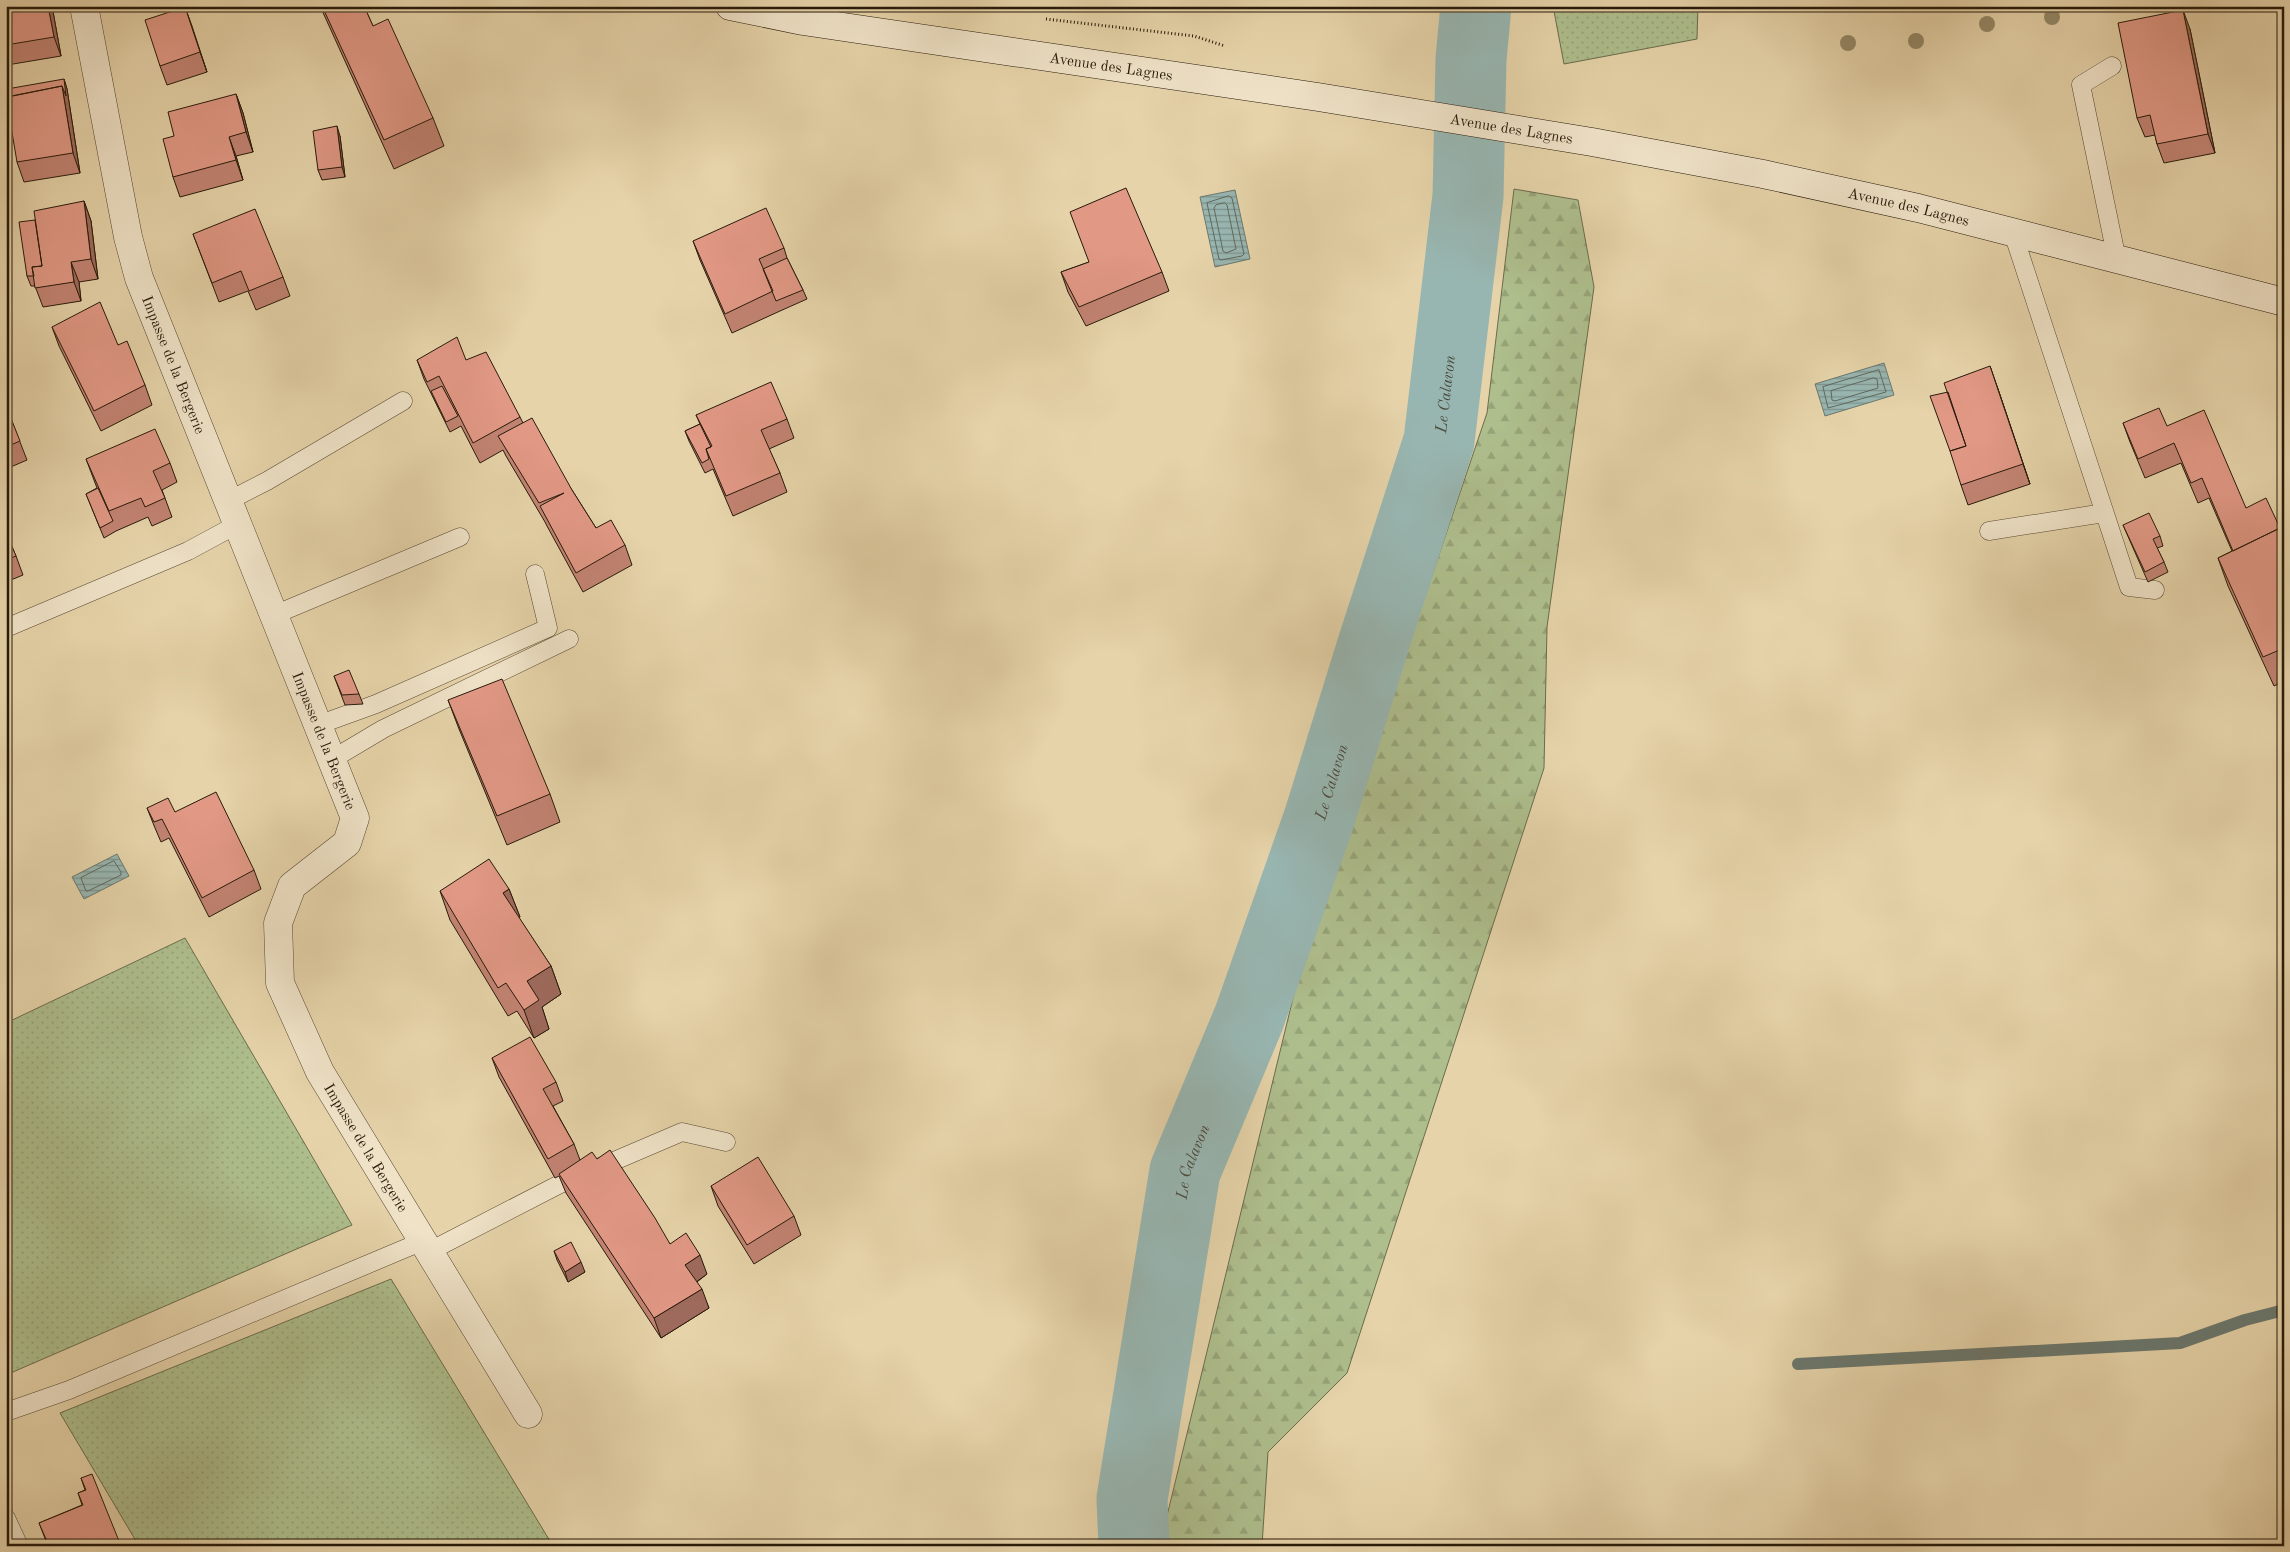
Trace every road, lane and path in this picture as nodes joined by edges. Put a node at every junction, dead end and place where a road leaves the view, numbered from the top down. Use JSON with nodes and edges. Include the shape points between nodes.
{"nodes":[{"id":1,"x":84,"y":6,"type":"edge"},
{"id":2,"x":730,"y":6,"type":"edge"},
{"id":3,"x":806,"y":14,"type":"edge"},
{"id":4,"x":2112,"y":66,"type":"dead end"},
{"id":5,"x":2013,"y":233,"type":"junction"},
{"id":6,"x":2117,"y":260,"type":"junction"},
{"id":7,"x":2284,"y":302,"type":"edge"},
{"id":8,"x":403,"y":401,"type":"dead end"},
{"id":9,"x":233,"y":513,"type":"junction"},
{"id":10,"x":2104,"y":513,"type":"junction"},
{"id":11,"x":1989,"y":531,"type":"dead end"},
{"id":12,"x":460,"y":537,"type":"dead end"},
{"id":13,"x":535,"y":574,"type":"dead end"},
{"id":14,"x":2155,"y":590,"type":"dead end"},
{"id":15,"x":274,"y":615,"type":"junction"},
{"id":16,"x":6,"y":628,"type":"edge"},
{"id":17,"x":569,"y":639,"type":"dead end"},
{"id":18,"x":318,"y":725,"type":"junction"},
{"id":19,"x":331,"y":760,"type":"junction"},
{"id":20,"x":726,"y":1142,"type":"dead end"},
{"id":21,"x":426,"y":1246,"type":"junction"},
{"id":22,"x":6,"y":1412,"type":"edge"},
{"id":23,"x":528,"y":1414,"type":"dead end"},
{"id":24,"x":6,"y":1518,"type":"edge"},
{"id":25,"x":19,"y":1546,"type":"edge"}],
"edges":[{"from":1,"to":9,"type":"street","name":"Impasse de la Bergerie","via":[[128,237],[139,278]]},
{"from":2,"to":3,"type":"street","name":"Avenue des Lagnes"},
{"from":3,"to":5,"type":"street","name":"Avenue des Lagnes","via":[[1592,142],[1763,174],[1918,208]]},
{"from":4,"to":6,"type":"lane","via":[[2080,85]]},
{"from":5,"to":6,"type":"street","name":"Avenue des Lagnes"},
{"from":5,"to":10,"type":"lane"},
{"from":6,"to":7,"type":"street","name":"Avenue des Lagnes"},
{"from":8,"to":9,"type":"lane","via":[[266,481]]},
{"from":9,"to":15,"type":"street","name":"Impasse de la Bergerie"},
{"from":9,"to":16,"type":"lane","via":[[188,551]]},
{"from":10,"to":11,"type":"lane"},
{"from":10,"to":14,"type":"lane","via":[[2129,587]]},
{"from":12,"to":15,"type":"lane"},
{"from":13,"to":18,"type":"lane","via":[[548,628],[376,704]]},
{"from":15,"to":18,"type":"street","name":"Impasse de la Bergerie"},
{"from":17,"to":19,"type":"lane","via":[[383,729]]},
{"from":18,"to":19,"type":"street","name":"Impasse de la Bergerie"},
{"from":19,"to":21,"type":"street","name":"Impasse de la Bergerie","via":[[355,818],[347,843],[292,886],[278,923],[280,983],[320,1072]]},
{"from":20,"to":21,"type":"lane","via":[[682,1132]]},
{"from":21,"to":22,"type":"lane","via":[[69,1390]]},
{"from":21,"to":23,"type":"street","name":"Impasse de la Bergerie"},
{"from":24,"to":25,"type":"lane"}]}
